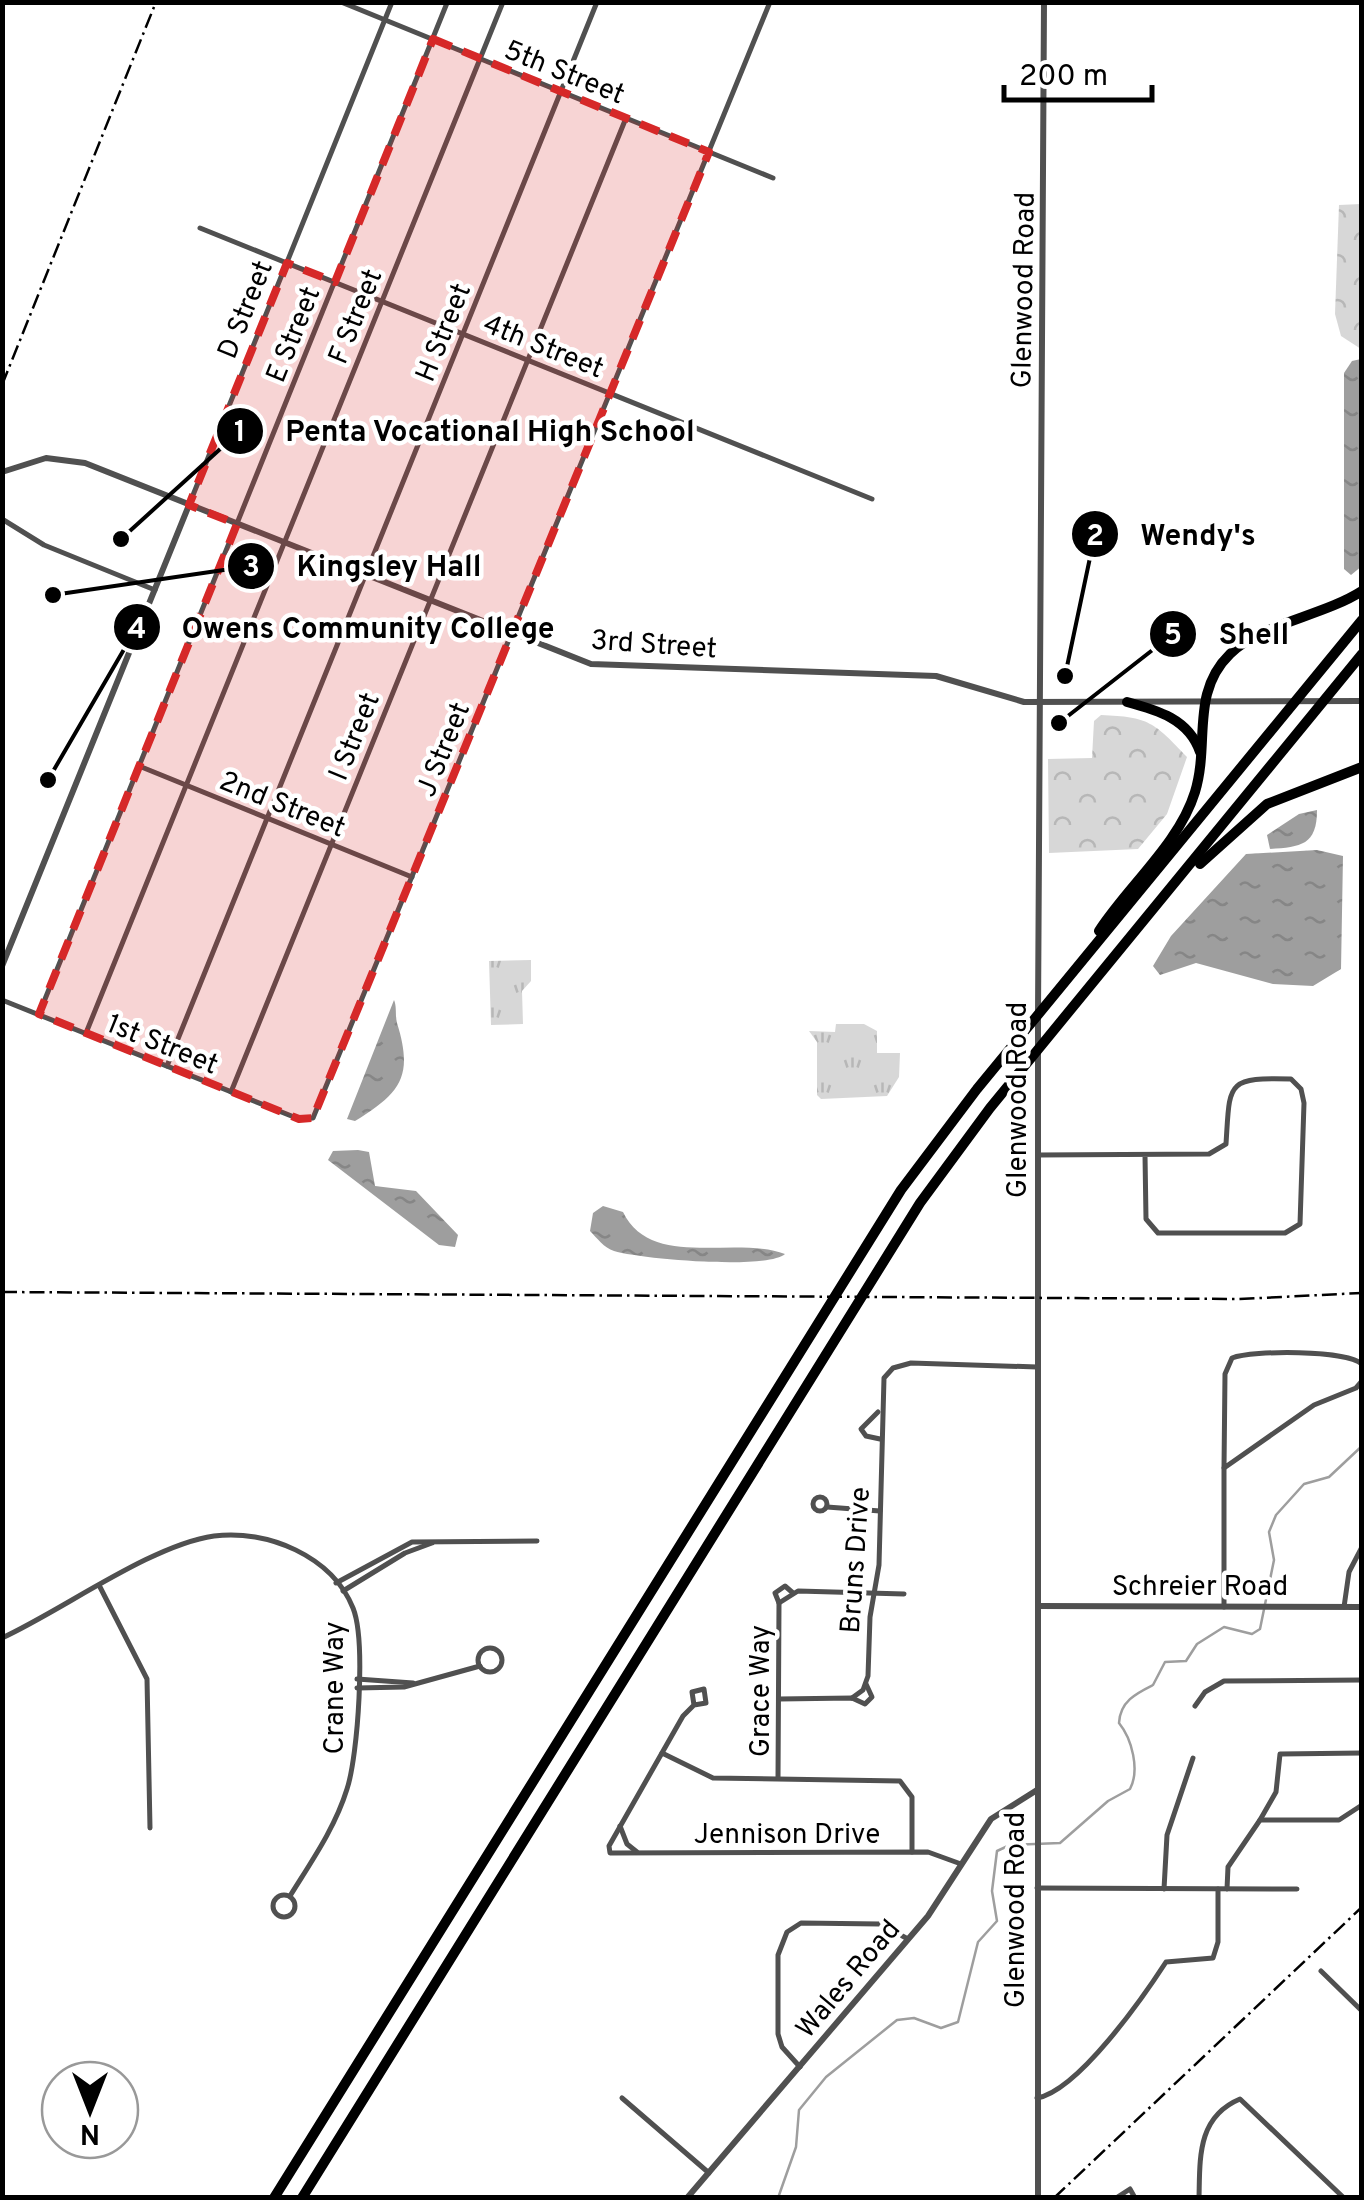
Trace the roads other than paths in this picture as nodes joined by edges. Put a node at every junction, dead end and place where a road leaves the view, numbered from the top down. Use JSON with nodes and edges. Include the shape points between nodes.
{"nodes":[{"id":1,"x":341,"y":2,"type":"edge"},
{"id":2,"x":392,"y":2,"type":"edge"},
{"id":3,"x":503,"y":2,"type":"edge"},
{"id":4,"x":597,"y":2,"type":"edge"},
{"id":5,"x":770,"y":2,"type":"edge"},
{"id":6,"x":1044,"y":2,"type":"edge"},
{"id":7,"x":448,"y":3,"type":"edge"},
{"id":8,"x":385,"y":20,"type":"junction"},
{"id":9,"x":433,"y":39,"type":"junction"},
{"id":10,"x":480,"y":58,"type":"junction"},
{"id":11,"x":561,"y":91,"type":"junction"},
{"id":12,"x":626,"y":118,"type":"junction"},
{"id":13,"x":709,"y":152,"type":"junction"},
{"id":14,"x":773,"y":178,"type":"dead end"},
{"id":15,"x":200,"y":228,"type":"dead end"},
{"id":16,"x":287,"y":263,"type":"junction"},
{"id":17,"x":335,"y":282,"type":"junction"},
{"id":18,"x":382,"y":301,"type":"junction"},
{"id":19,"x":463,"y":334,"type":"junction"},
{"id":20,"x":527,"y":360,"type":"junction"},
{"id":21,"x":608,"y":393,"type":"junction"},
{"id":22,"x":2,"y":472,"type":"edge"},
{"id":23,"x":872,"y":499,"type":"dead end"},
{"id":24,"x":189,"y":505,"type":"junction"},
{"id":25,"x":2,"y":519,"type":"edge"},
{"id":26,"x":237,"y":524,"type":"junction"},
{"id":27,"x":284,"y":543,"type":"junction"},
{"id":28,"x":365,"y":576,"type":"junction"},
{"id":29,"x":155,"y":590,"type":"junction"},
{"id":30,"x":1362,"y":591,"type":"edge"},
{"id":31,"x":429,"y":601,"type":"junction"},
{"id":32,"x":1362,"y":620,"type":"edge"},
{"id":33,"x":510,"y":634,"type":"junction"},
{"id":34,"x":1362,"y":654,"type":"edge"},
{"id":35,"x":1204,"y":701,"type":"junction"},
{"id":36,"x":1040,"y":702,"type":"junction"},
{"id":37,"x":1126,"y":702,"type":"junction"},
{"id":38,"x":1358,"y":702,"type":"edge"},
{"id":39,"x":1201,"y":760,"type":"junction"},
{"id":40,"x":139,"y":766,"type":"junction"},
{"id":41,"x":1362,"y":766,"type":"edge"},
{"id":42,"x":186,"y":786,"type":"junction"},
{"id":43,"x":268,"y":818,"type":"junction"},
{"id":44,"x":331,"y":844,"type":"junction"},
{"id":45,"x":412,"y":876,"type":"junction"},
{"id":46,"x":1170,"y":892,"type":"junction"},
{"id":47,"x":2,"y":966,"type":"edge"},
{"id":48,"x":1072,"y":973,"type":"junction"},
{"id":49,"x":2,"y":1000,"type":"edge"},
{"id":50,"x":38,"y":1014,"type":"junction"},
{"id":51,"x":86,"y":1034,"type":"junction"},
{"id":52,"x":167,"y":1066,"type":"junction"},
{"id":53,"x":230,"y":1092,"type":"junction"},
{"id":54,"x":309,"y":1120,"type":"joint"},
{"id":55,"x":1038,"y":1155,"type":"junction"},
{"id":56,"x":1145,"y":1155,"type":"junction"},
{"id":57,"x":1362,"y":1364,"type":"edge"},
{"id":58,"x":1040,"y":1368,"type":"junction"},
{"id":59,"x":1362,"y":1381,"type":"edge"},
{"id":60,"x":880,"y":1410,"type":"junction"},
{"id":61,"x":880,"y":1439,"type":"junction"},
{"id":62,"x":1224,"y":1468,"type":"junction"},
{"id":63,"x":828,"y":1507,"type":"dead end"},
{"id":64,"x":880,"y":1511,"type":"junction"},
{"id":65,"x":537,"y":1541,"type":"dead end"},
{"id":66,"x":1362,"y":1547,"type":"edge"},
{"id":67,"x":100,"y":1587,"type":"junction"},
{"id":68,"x":340,"y":1587,"type":"junction"},
{"id":69,"x":793,"y":1593,"type":"junction"},
{"id":70,"x":874,"y":1593,"type":"junction"},
{"id":71,"x":904,"y":1594,"type":"dead end"},
{"id":72,"x":779,"y":1603,"type":"junction"},
{"id":73,"x":1039,"y":1606,"type":"junction"},
{"id":74,"x":1224,"y":1607,"type":"junction"},
{"id":75,"x":1344,"y":1607,"type":"junction"},
{"id":76,"x":1362,"y":1607,"type":"edge"},
{"id":77,"x":2,"y":1638,"type":"edge"},
{"id":78,"x":480,"y":1666,"type":"junction"},
{"id":79,"x":357,"y":1679,"type":"junction"},
{"id":80,"x":1362,"y":1680,"type":"edge"},
{"id":81,"x":413,"y":1683,"type":"junction"},
{"id":82,"x":866,"y":1684,"type":"junction"},
{"id":83,"x":357,"y":1688,"type":"junction"},
{"id":84,"x":852,"y":1698,"type":"junction"},
{"id":85,"x":778,"y":1699,"type":"junction"},
{"id":86,"x":694,"y":1705,"type":"dead end"},
{"id":87,"x":1195,"y":1706,"type":"dead end"},
{"id":88,"x":1362,"y":1752,"type":"edge"},
{"id":89,"x":662,"y":1753,"type":"junction"},
{"id":90,"x":1193,"y":1758,"type":"dead end"},
{"id":91,"x":778,"y":1778,"type":"junction"},
{"id":92,"x":1037,"y":1790,"type":"junction"},
{"id":93,"x":1362,"y":1804,"type":"edge"},
{"id":94,"x":1260,"y":1820,"type":"junction"},
{"id":95,"x":620,"y":1826,"type":"junction"},
{"id":96,"x":150,"y":1828,"type":"dead end"},
{"id":97,"x":912,"y":1852,"type":"junction"},
{"id":98,"x":640,"y":1853,"type":"junction"},
{"id":99,"x":964,"y":1866,"type":"junction"},
{"id":100,"x":1037,"y":1888,"type":"junction"},
{"id":101,"x":1164,"y":1889,"type":"junction"},
{"id":102,"x":1218,"y":1889,"type":"junction"},
{"id":103,"x":1227,"y":1889,"type":"junction"},
{"id":104,"x":1297,"y":1889,"type":"dead end"},
{"id":105,"x":290,"y":1896,"type":"junction"},
{"id":106,"x":909,"y":1939,"type":"junction"},
{"id":107,"x":1321,"y":1971,"type":"dead end"},
{"id":108,"x":1362,"y":2012,"type":"edge"},
{"id":109,"x":800,"y":2067,"type":"junction"},
{"id":110,"x":622,"y":2098,"type":"dead end"},
{"id":111,"x":1037,"y":2098,"type":"junction"},
{"id":112,"x":709,"y":2173,"type":"junction"},
{"id":113,"x":274,"y":2198,"type":"edge"},
{"id":114,"x":302,"y":2198,"type":"edge"},
{"id":115,"x":688,"y":2198,"type":"edge"},
{"id":116,"x":1038,"y":2198,"type":"edge"},
{"id":117,"x":1116,"y":2198,"type":"edge"},
{"id":118,"x":1136,"y":2198,"type":"edge"},
{"id":119,"x":1199,"y":2198,"type":"edge"},
{"id":120,"x":1344,"y":2198,"type":"edge"}],
"edges":[{"from":1,"to":8,"type":"street","name":"5th Street"},
{"from":2,"to":8,"type":"street","name":"D Street"},
{"from":3,"to":10,"type":"street","name":"F Street"},
{"from":4,"to":11,"type":"street","name":"H Street"},
{"from":5,"to":13,"type":"street","name":"J Street"},
{"from":6,"to":36,"type":"street","name":"Glenwood Road"},
{"from":7,"to":9,"type":"street","name":"E Street"},
{"from":8,"to":9,"type":"street","name":"5th Street"},
{"from":8,"to":16,"type":"street","name":"D Street"},
{"from":9,"to":10,"type":"street","name":"5th Street"},
{"from":9,"to":17,"type":"street","name":"E Street"},
{"from":10,"to":11,"type":"street","name":"5th Street"},
{"from":10,"to":18,"type":"street","name":"F Street"},
{"from":11,"to":12,"type":"street","name":"5th Street"},
{"from":11,"to":19,"type":"street","name":"H Street"},
{"from":12,"to":13,"type":"street","name":"5th Street"},
{"from":12,"to":20,"type":"street","name":"I Street"},
{"from":13,"to":14,"type":"street","name":"5th Street"},
{"from":13,"to":21,"type":"street","name":"J Street"},
{"from":15,"to":16,"type":"street","name":"4th Street"},
{"from":16,"to":17,"type":"street","name":"4th Street"},
{"from":16,"to":24,"type":"street","name":"D Street"},
{"from":17,"to":18,"type":"street","name":"4th Street"},
{"from":17,"to":26,"type":"street","name":"E Street"},
{"from":18,"to":19,"type":"street","name":"4th Street"},
{"from":18,"to":27,"type":"street","name":"F Street"},
{"from":19,"to":20,"type":"street","name":"4th Street"},
{"from":19,"to":28,"type":"street","name":"H Street"},
{"from":20,"to":21,"type":"street","name":"4th Street"},
{"from":20,"to":31,"type":"street","name":"I Street"},
{"from":21,"to":23,"type":"street","name":"4th Street"},
{"from":21,"to":33,"type":"street","name":"J Street"},
{"from":22,"to":24,"type":"street","name":"3rd Street","via":[[65,458]]},
{"from":24,"to":26,"type":"street","name":"3rd Street"},
{"from":24,"to":29,"type":"street","name":"D Street"},
{"from":25,"to":29,"type":"street","via":[[44,545]]},
{"from":26,"to":27,"type":"street","name":"3rd Street"},
{"from":26,"to":40,"type":"street","name":"E Street"},
{"from":27,"to":28,"type":"street","name":"3rd Street"},
{"from":27,"to":42,"type":"street","name":"F Street"},
{"from":28,"to":31,"type":"street","name":"3rd Street"},
{"from":28,"to":43,"type":"street","name":"H Street"},
{"from":29,"to":47,"type":"street","name":"D Street"},
{"from":30,"to":35,"type":"highway","via":[[1234,650],[1208,682]]},
{"from":31,"to":33,"type":"street","name":"3rd Street"},
{"from":31,"to":44,"type":"street","name":"I Street"},
{"from":32,"to":48,"type":"highway"},
{"from":33,"to":36,"type":"street","name":"3rd Street","via":[[602,666],[936,676],[1004,699]]},
{"from":33,"to":45,"type":"street","name":"J Street"},
{"from":34,"to":46,"type":"highway"},
{"from":35,"to":37,"type":"street","name":"3rd Street"},
{"from":35,"to":38,"type":"street","name":"3rd Street"},
{"from":35,"to":39,"type":"highway"},
{"from":36,"to":37,"type":"street","name":"3rd Street"},
{"from":36,"to":55,"type":"street","name":"Glenwood Road"},
{"from":37,"to":39,"type":"highway","via":[[1171,716],[1195,741]]},
{"from":39,"to":48,"type":"highway","via":[[1180,823]]},
{"from":40,"to":42,"type":"street","name":"2nd Street"},
{"from":40,"to":50,"type":"street","name":"E Street"},
{"from":41,"to":46,"type":"highway","via":[[1267,804]]},
{"from":42,"to":43,"type":"street","name":"2nd Street"},
{"from":42,"to":51,"type":"street","name":"F Street"},
{"from":43,"to":44,"type":"street","name":"2nd Street"},
{"from":43,"to":52,"type":"street","name":"H Street"},
{"from":44,"to":45,"type":"street","name":"2nd Street"},
{"from":44,"to":53,"type":"street","name":"I Street"},
{"from":45,"to":54,"type":"street","name":"J Street"},
{"from":46,"to":114,"type":"highway","via":[[941,1173]]},
{"from":48,"to":113,"type":"highway","via":[[926,1153]]},
{"from":49,"to":50,"type":"street","name":"1st Street"},
{"from":50,"to":51,"type":"street","name":"1st Street"},
{"from":51,"to":52,"type":"street","name":"1st Street"},
{"from":52,"to":53,"type":"street","name":"1st Street"},
{"from":53,"to":54,"type":"street","name":"1st Street"},
{"from":55,"to":56,"type":"street"},
{"from":55,"to":58,"type":"street","name":"Glenwood Road"},
{"from":56,"to":56,"type":"street","via":[[1219,1150],[1226,1144],[1229,1093],[1247,1078],[1291,1079],[1302,1090],[1303,1214],[1296,1229],[1158,1233],[1146,1219]]},
{"from":57,"to":62,"type":"street","via":[[1334,1354],[1232,1358],[1225,1374]]},
{"from":58,"to":60,"type":"street","name":"Bruns Drive","via":[[904,1364],[884,1378]]},
{"from":58,"to":73,"type":"street","name":"Glenwood Road"},
{"from":59,"to":62,"type":"street","via":[[1301,1413]]},
{"from":60,"to":61,"type":"street","name":"Bruns Drive"},
{"from":60,"to":61,"type":"street","name":"Bruns Drive","via":[[861,1429]]},
{"from":61,"to":64,"type":"street","name":"Bruns Drive"},
{"from":62,"to":74,"type":"street"},
{"from":63,"to":64,"type":"street"},
{"from":64,"to":70,"type":"street","name":"Bruns Drive"},
{"from":65,"to":68,"type":"street","via":[[401,1546]]},
{"from":66,"to":75,"type":"street","via":[[1349,1572]]},
{"from":67,"to":68,"type":"street","via":[[182,1545],[232,1535],[286,1545]]},
{"from":67,"to":77,"type":"street"},
{"from":67,"to":96,"type":"street","via":[[147,1679]]},
{"from":68,"to":79,"type":"street","name":"Crane Way","via":[[356,1617]]},
{"from":69,"to":70,"type":"street"},
{"from":69,"to":72,"type":"street"},
{"from":69,"to":72,"type":"street","via":[[780,1586]]},
{"from":70,"to":71,"type":"street"},
{"from":70,"to":82,"type":"street","name":"Bruns Drive"},
{"from":72,"to":85,"type":"street","name":"Grace Way"},
{"from":73,"to":74,"type":"street","name":"Schreier Road"},
{"from":73,"to":92,"type":"street","name":"Glenwood Road"},
{"from":74,"to":75,"type":"street","name":"Schreier Road"},
{"from":75,"to":76,"type":"street","name":"Schreier Road"},
{"from":78,"to":78,"type":"street","via":[[495,1672],[502,1656],[486,1649]]},
{"from":78,"to":81,"type":"street"},
{"from":79,"to":81,"type":"street"},
{"from":79,"to":83,"type":"street","name":"Crane Way"},
{"from":80,"to":87,"type":"street","via":[[1224,1681]]},
{"from":81,"to":83,"type":"street"},
{"from":82,"to":84,"type":"street"},
{"from":82,"to":84,"type":"street","via":[[871,1701]]},
{"from":83,"to":105,"type":"street","name":"Crane Way","via":[[348,1785]]},
{"from":84,"to":85,"type":"street"},
{"from":85,"to":91,"type":"street","name":"Grace Way"},
{"from":86,"to":89,"type":"street"},
{"from":88,"to":94,"type":"street","via":[[1280,1754],[1276,1792]]},
{"from":89,"to":91,"type":"street","via":[[713,1778]]},
{"from":89,"to":95,"type":"street"},
{"from":90,"to":101,"type":"street","via":[[1167,1835]]},
{"from":91,"to":97,"type":"street","via":[[900,1780],[912,1797]]},
{"from":92,"to":99,"type":"street","name":"Wales Road","via":[[991,1819]]},
{"from":92,"to":100,"type":"street","name":"Glenwood Road"},
{"from":93,"to":94,"type":"street","via":[[1338,1820]]},
{"from":94,"to":103,"type":"street","via":[[1228,1867]]},
{"from":95,"to":98,"type":"street","via":[[627,1844]]},
{"from":95,"to":98,"type":"street","name":"Jennison Drive","via":[[609,1852]]},
{"from":97,"to":98,"type":"street","name":"Jennison Drive"},
{"from":97,"to":99,"type":"street","name":"Jennison Drive","via":[[943,1855]]},
{"from":99,"to":106,"type":"street","name":"Wales Road"},
{"from":100,"to":101,"type":"street"},
{"from":100,"to":111,"type":"street","name":"Glenwood Road"},
{"from":101,"to":102,"type":"street"},
{"from":102,"to":103,"type":"street"},
{"from":102,"to":111,"type":"street","via":[[1213,1958],[1166,1962],[1124,2024],[1050,2094]]},
{"from":103,"to":104,"type":"street"},
{"from":105,"to":105,"type":"street","via":[[274,1901],[279,1915],[295,1909]]},
{"from":106,"to":109,"type":"street","name":"Wales Road"},
{"from":106,"to":109,"type":"street","via":[[880,1924],[800,1923],[787,1932],[778,1956],[778,2034]]},
{"from":107,"to":108,"type":"street"},
{"from":109,"to":112,"type":"street","name":"Wales Road"},
{"from":110,"to":112,"type":"street"},
{"from":111,"to":116,"type":"street","name":"Glenwood Road"},
{"from":112,"to":115,"type":"street","name":"Wales Road"},
{"from":117,"to":118,"type":"street","via":[[1130,2190]]},
{"from":119,"to":120,"type":"street","via":[[1203,2134],[1240,2098]]}]}
